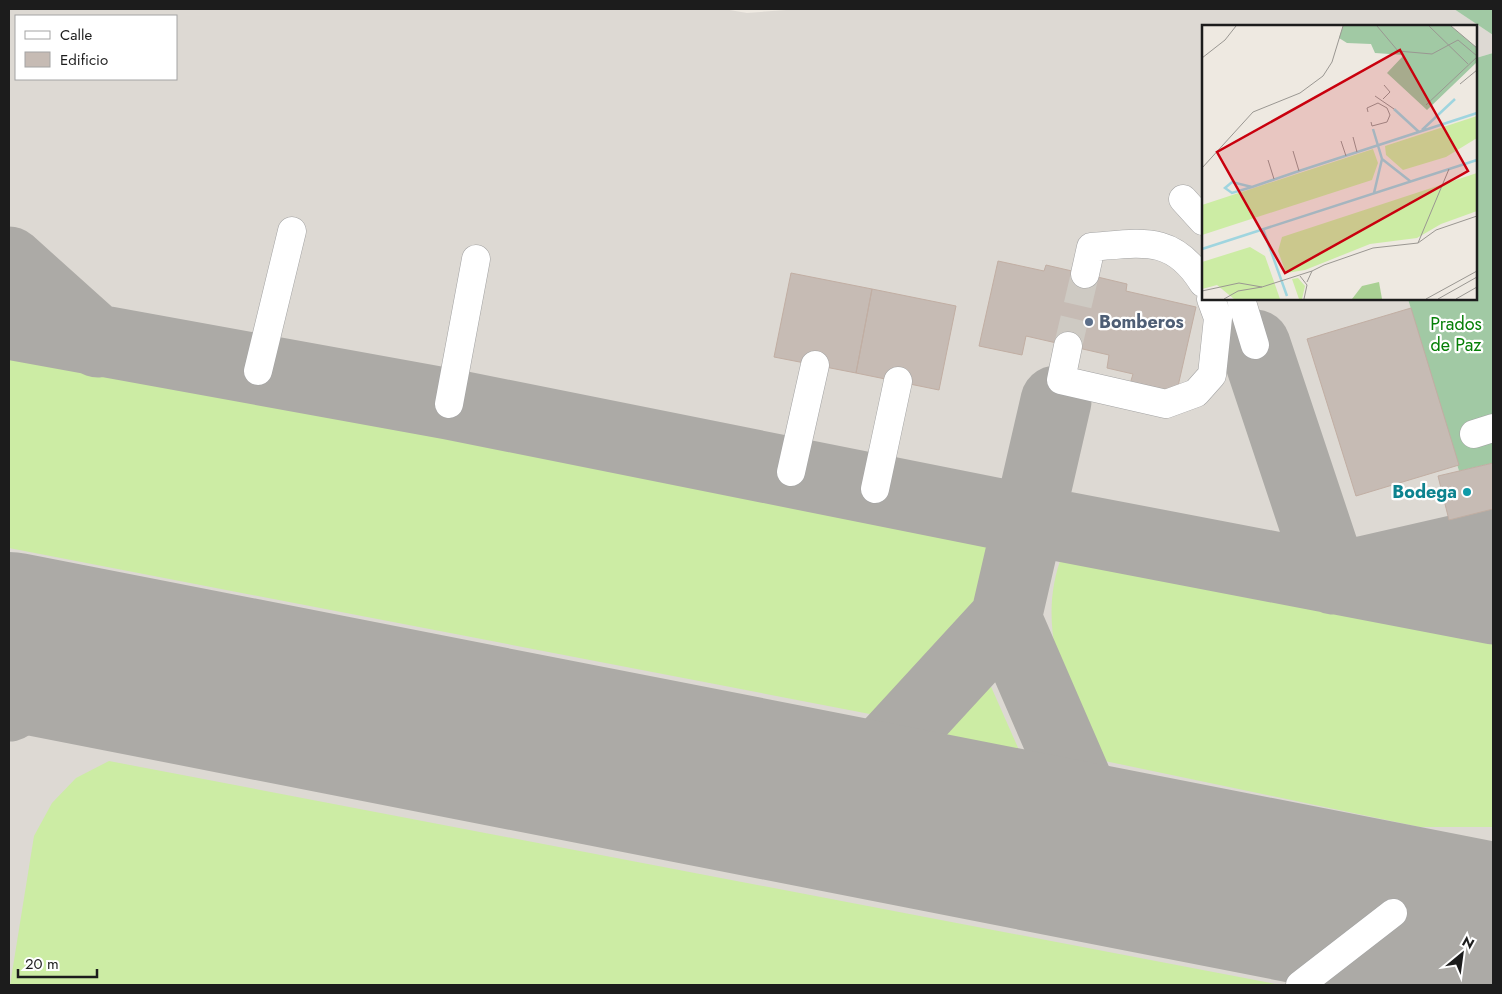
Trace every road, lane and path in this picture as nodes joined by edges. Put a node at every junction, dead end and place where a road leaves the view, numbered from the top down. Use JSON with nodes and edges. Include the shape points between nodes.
{"nodes":[{"id":1,"x":1183,"y":198,"type":"dead end"},
{"id":2,"x":1202,"y":220,"type":"edge"},
{"id":3,"x":292,"y":231,"type":"dead end"},
{"id":4,"x":476,"y":260,"type":"dead end"},
{"id":5,"x":1085,"y":274,"type":"tunnel mouth"},
{"id":6,"x":1202,"y":281,"type":"edge"},
{"id":7,"x":1211,"y":300,"type":"edge"},
{"id":8,"x":1241,"y":300,"type":"edge"},
{"id":9,"x":1255,"y":345,"type":"dead end"},
{"id":10,"x":1068,"y":346,"type":"tunnel mouth"},
{"id":11,"x":815,"y":365,"type":"dead end"},
{"id":12,"x":258,"y":371,"type":"dead end"},
{"id":13,"x":898,"y":381,"type":"dead end"},
{"id":14,"x":449,"y":404,"type":"dead end"},
{"id":15,"x":791,"y":472,"type":"dead end"},
{"id":16,"x":875,"y":488,"type":"dead end"},
{"id":17,"x":1393,"y":913,"type":"dead end"},
{"id":18,"x":1300,"y":985,"type":"edge"}],
"edges":[{"from":1,"to":2,"type":"lane"},
{"from":3,"to":12,"type":"lane"},
{"from":4,"to":14,"type":"lane"},
{"from":5,"to":6,"type":"lane","via":[[1091,248],[1149,243],[1176,253],[1194,267]]},
{"from":7,"to":10,"type":"lane","via":[[1218,318],[1212,374],[1196,393],[1166,404],[1058,391]]},
{"from":8,"to":9,"type":"lane"},
{"from":11,"to":15,"type":"lane"},
{"from":13,"to":16,"type":"lane"},
{"from":17,"to":18,"type":"lane"}]}
